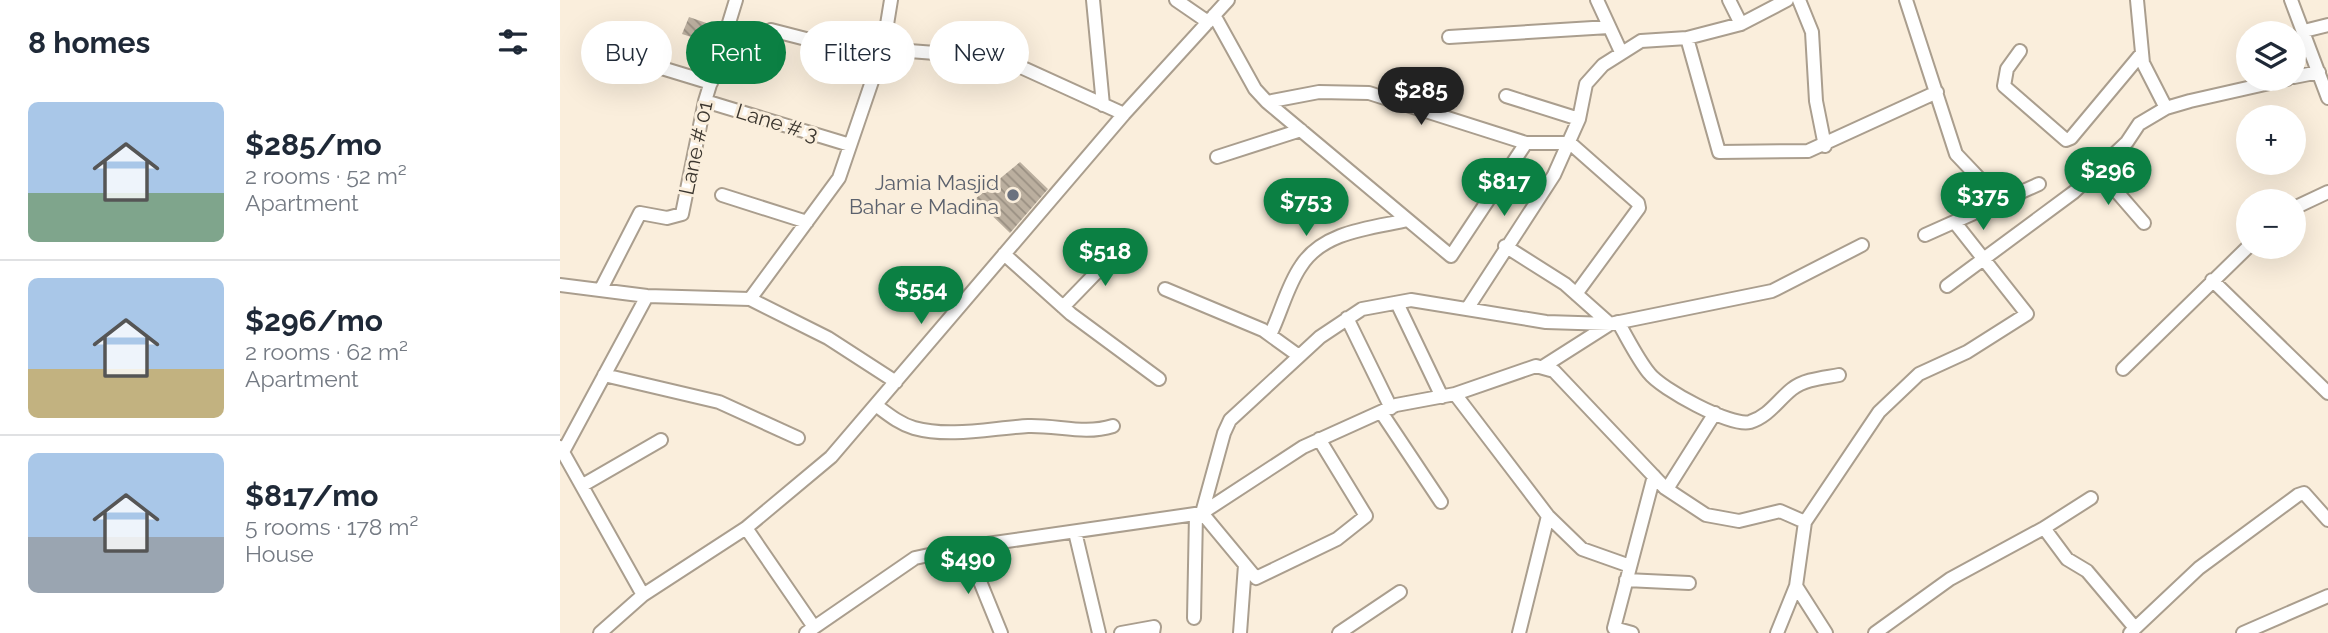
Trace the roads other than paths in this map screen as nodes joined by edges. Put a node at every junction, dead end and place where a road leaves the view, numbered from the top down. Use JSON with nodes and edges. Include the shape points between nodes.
{"nodes":[{"id":1,"x":736,"y":0,"type":"edge"},
{"id":2,"x":891,"y":0,"type":"edge"},
{"id":3,"x":1093,"y":0,"type":"edge"},
{"id":4,"x":1176,"y":0,"type":"edge"},
{"id":5,"x":1228,"y":0,"type":"edge"},
{"id":6,"x":1597,"y":0,"type":"edge"},
{"id":7,"x":1729,"y":0,"type":"edge"},
{"id":8,"x":1787,"y":0,"type":"edge"},
{"id":9,"x":1799,"y":0,"type":"edge"},
{"id":10,"x":1906,"y":0,"type":"edge"},
{"id":11,"x":2137,"y":0,"type":"edge"},
{"id":12,"x":2291,"y":0,"type":"edge"},
{"id":13,"x":1211,"y":18,"type":"junction"},
{"id":14,"x":730,"y":21,"type":"edge"},
{"id":15,"x":888,"y":21,"type":"edge"},
{"id":16,"x":2300,"y":21,"type":"edge"},
{"id":17,"x":1741,"y":24,"type":"junction"},
{"id":18,"x":2328,"y":24,"type":"edge"},
{"id":19,"x":1609,"y":27,"type":"junction"},
{"id":20,"x":2306,"y":30,"type":"edge"},
{"id":21,"x":2306,"y":36,"type":"edge"},
{"id":22,"x":1449,"y":37,"type":"dead end"},
{"id":23,"x":1687,"y":38,"type":"junction"},
{"id":24,"x":2020,"y":51,"type":"dead end"},
{"id":25,"x":1621,"y":52,"type":"junction"},
{"id":26,"x":2142,"y":54,"type":"junction"},
{"id":27,"x":915,"y":55,"type":"edge"},
{"id":28,"x":2319,"y":72,"type":"junction"},
{"id":29,"x":2306,"y":75,"type":"edge"},
{"id":30,"x":711,"y":84,"type":"edge"},
{"id":31,"x":871,"y":84,"type":"edge"},
{"id":32,"x":2237,"y":91,"type":"edge"},
{"id":33,"x":1937,"y":92,"type":"junction"},
{"id":34,"x":1506,"y":96,"type":"dead end"},
{"id":35,"x":2328,"y":98,"type":"edge"},
{"id":36,"x":705,"y":102,"type":"junction"},
{"id":37,"x":1267,"y":102,"type":"junction"},
{"id":38,"x":1103,"y":105,"type":"junction"},
{"id":39,"x":2165,"y":108,"type":"junction"},
{"id":40,"x":1124,"y":114,"type":"junction"},
{"id":41,"x":1579,"y":119,"type":"junction"},
{"id":42,"x":1301,"y":131,"type":"junction"},
{"id":43,"x":1570,"y":143,"type":"junction"},
{"id":44,"x":1526,"y":144,"type":"junction"},
{"id":45,"x":850,"y":145,"type":"junction"},
{"id":46,"x":1825,"y":146,"type":"junction"},
{"id":47,"x":1217,"y":156,"type":"dead end"},
{"id":48,"x":2098,"y":170,"type":"junction"},
{"id":49,"x":2039,"y":184,"type":"dead end"},
{"id":50,"x":2328,"y":192,"type":"edge"},
{"id":51,"x":722,"y":195,"type":"dead end"},
{"id":52,"x":1995,"y":195,"type":"dead end"},
{"id":53,"x":2306,"y":202,"type":"edge"},
{"id":54,"x":1408,"y":220,"type":"junction"},
{"id":55,"x":807,"y":222,"type":"junction"},
{"id":56,"x":2144,"y":223,"type":"dead end"},
{"id":57,"x":1956,"y":224,"type":"junction"},
{"id":58,"x":1925,"y":235,"type":"dead end"},
{"id":59,"x":1123,"y":245,"type":"dead end"},
{"id":60,"x":1862,"y":245,"type":"dead end"},
{"id":61,"x":1505,"y":246,"type":"junction"},
{"id":62,"x":1004,"y":254,"type":"junction"},
{"id":63,"x":2236,"y":258,"type":"edge"},
{"id":64,"x":1984,"y":260,"type":"junction"},
{"id":65,"x":2212,"y":280,"type":"junction"},
{"id":66,"x":560,"y":285,"type":"edge"},
{"id":67,"x":1947,"y":286,"type":"dead end"},
{"id":68,"x":601,"y":289,"type":"junction"},
{"id":69,"x":1165,"y":289,"type":"dead end"},
{"id":70,"x":1576,"y":294,"type":"junction"},
{"id":71,"x":647,"y":296,"type":"junction"},
{"id":72,"x":750,"y":299,"type":"junction"},
{"id":73,"x":1397,"y":303,"type":"junction"},
{"id":74,"x":1063,"y":307,"type":"junction"},
{"id":75,"x":1466,"y":309,"type":"junction"},
{"id":76,"x":1347,"y":318,"type":"junction"},
{"id":77,"x":1614,"y":323,"type":"junction"},
{"id":78,"x":1270,"y":335,"type":"junction"},
{"id":79,"x":1299,"y":356,"type":"junction"},
{"id":80,"x":1544,"y":366,"type":"junction"},
{"id":81,"x":2123,"y":369,"type":"dead end"},
{"id":82,"x":604,"y":375,"type":"junction"},
{"id":83,"x":1839,"y":375,"type":"dead end"},
{"id":84,"x":1159,"y":379,"type":"dead end"},
{"id":85,"x":895,"y":382,"type":"junction"},
{"id":86,"x":2328,"y":393,"type":"edge"},
{"id":87,"x":1449,"y":396,"type":"junction"},
{"id":88,"x":877,"y":406,"type":"junction"},
{"id":89,"x":1386,"y":410,"type":"junction"},
{"id":90,"x":1715,"y":413,"type":"junction"},
{"id":91,"x":1113,"y":426,"type":"dead end"},
{"id":92,"x":798,"y":438,"type":"dead end"},
{"id":93,"x":1319,"y":439,"type":"junction"},
{"id":94,"x":661,"y":440,"type":"dead end"},
{"id":95,"x":562,"y":448,"type":"edge"},
{"id":96,"x":1654,"y":476,"type":"junction"},
{"id":97,"x":583,"y":485,"type":"junction"},
{"id":98,"x":1667,"y":489,"type":"junction"},
{"id":99,"x":2091,"y":498,"type":"dead end"},
{"id":100,"x":1441,"y":502,"type":"dead end"},
{"id":101,"x":1199,"y":514,"type":"junction"},
{"id":102,"x":1548,"y":516,"type":"junction"},
{"id":103,"x":2328,"y":520,"type":"edge"},
{"id":104,"x":1805,"y":522,"type":"junction"},
{"id":105,"x":746,"y":528,"type":"junction"},
{"id":106,"x":2044,"y":528,"type":"junction"},
{"id":107,"x":1075,"y":532,"type":"junction"},
{"id":108,"x":966,"y":547,"type":"junction"},
{"id":109,"x":1245,"y":565,"type":"junction"},
{"id":110,"x":1630,"y":566,"type":"junction"},
{"id":111,"x":1626,"y":580,"type":"junction"},
{"id":112,"x":1689,"y":583,"type":"dead end"},
{"id":113,"x":1796,"y":586,"type":"junction"},
{"id":114,"x":1401,"y":592,"type":"dead end"},
{"id":115,"x":643,"y":595,"type":"junction"},
{"id":116,"x":2328,"y":596,"type":"edge"},
{"id":117,"x":1194,"y":618,"type":"dead end"},
{"id":118,"x":810,"y":630,"type":"edge"},
{"id":119,"x":2132,"y":631,"type":"edge"},
{"id":120,"x":600,"y":633,"type":"edge"},
{"id":121,"x":1001,"y":633,"type":"edge"},
{"id":122,"x":1099,"y":633,"type":"edge"},
{"id":123,"x":1121,"y":633,"type":"edge"},
{"id":124,"x":1153,"y":633,"type":"edge"},
{"id":125,"x":1240,"y":633,"type":"edge"},
{"id":126,"x":1339,"y":633,"type":"edge"},
{"id":127,"x":1519,"y":633,"type":"edge"},
{"id":128,"x":1632,"y":633,"type":"edge"},
{"id":129,"x":1777,"y":633,"type":"edge"},
{"id":130,"x":1826,"y":633,"type":"edge"},
{"id":131,"x":1875,"y":633,"type":"edge"},
{"id":132,"x":2243,"y":633,"type":"edge"}],
"edges":[{"from":1,"to":14,"type":"street","name":"Lane # 01"},
{"from":2,"to":15,"type":"street"},
{"from":3,"to":38,"type":"street"},
{"from":4,"to":13,"type":"street"},
{"from":5,"to":13,"type":"street"},
{"from":6,"to":19,"type":"street"},
{"from":7,"to":17,"type":"street"},
{"from":8,"to":17,"type":"street"},
{"from":9,"to":46,"type":"street","via":[[1812,32],[1815,101]]},
{"from":10,"to":33,"type":"street"},
{"from":11,"to":26,"type":"street"},
{"from":12,"to":16,"type":"street"},
{"from":13,"to":37,"type":"street"},
{"from":13,"to":40,"type":"street"},
{"from":17,"to":23,"type":"street"},
{"from":18,"to":20,"type":"street"},
{"from":19,"to":22,"type":"street"},
{"from":19,"to":25,"type":"street"},
{"from":21,"to":28,"type":"street"},
{"from":23,"to":25,"type":"street","via":[[1641,41]]},
{"from":23,"to":46,"type":"street","via":[[1719,152],[1808,151]]},
{"from":24,"to":26,"type":"street","via":[[2007,69],[2004,86],[2066,140]]},
{"from":25,"to":41,"type":"street","via":[[1586,84]]},
{"from":26,"to":39,"type":"street"},
{"from":27,"to":38,"type":"street","via":[[1001,58]]},
{"from":28,"to":29,"type":"street"},
{"from":28,"to":35,"type":"street"},
{"from":30,"to":36,"type":"street","name":"Lane # 01"},
{"from":31,"to":45,"type":"street"},
{"from":32,"to":39,"type":"street"},
{"from":33,"to":46,"type":"street"},
{"from":33,"to":52,"type":"street","via":[[1956,154]]},
{"from":34,"to":41,"type":"street"},
{"from":36,"to":45,"type":"street","name":"Lane # 3"},
{"from":36,"to":68,"type":"street","name":"Lane # 01","via":[[682,214],[667,218],[640,213]]},
{"from":37,"to":42,"type":"street"},
{"from":37,"to":44,"type":"street","via":[[1319,92],[1369,93]]},
{"from":38,"to":40,"type":"street"},
{"from":39,"to":48,"type":"street","via":[[2139,124]]},
{"from":40,"to":62,"type":"street"},
{"from":41,"to":43,"type":"street"},
{"from":42,"to":47,"type":"street"},
{"from":42,"to":54,"type":"street"},
{"from":43,"to":44,"type":"street"},
{"from":43,"to":61,"type":"street","via":[[1554,175]]},
{"from":43,"to":70,"type":"street","via":[[1639,208]]},
{"from":44,"to":54,"type":"street","via":[[1451,256]]},
{"from":45,"to":55,"type":"street","via":[[839,178]]},
{"from":48,"to":56,"type":"street"},
{"from":48,"to":64,"type":"street"},
{"from":49,"to":57,"type":"street"},
{"from":50,"to":53,"type":"street"},
{"from":51,"to":55,"type":"street"},
{"from":54,"to":78,"type":"street","via":[[1339,236],[1312,255],[1301,265]]},
{"from":55,"to":72,"type":"street"},
{"from":57,"to":58,"type":"street"},
{"from":57,"to":64,"type":"street"},
{"from":59,"to":74,"type":"street"},
{"from":60,"to":77,"type":"street","via":[[1772,291]]},
{"from":61,"to":70,"type":"street"},
{"from":61,"to":75,"type":"street"},
{"from":62,"to":74,"type":"street"},
{"from":62,"to":85,"type":"street"},
{"from":63,"to":65,"type":"street"},
{"from":64,"to":67,"type":"street"},
{"from":64,"to":104,"type":"street","via":[[2027,314],[1967,352],[1919,374],[1879,412]]},
{"from":65,"to":81,"type":"street"},
{"from":65,"to":86,"type":"street"},
{"from":66,"to":68,"type":"street"},
{"from":68,"to":71,"type":"street"},
{"from":69,"to":78,"type":"street"},
{"from":70,"to":77,"type":"street"},
{"from":71,"to":72,"type":"street"},
{"from":71,"to":82,"type":"street"},
{"from":72,"to":85,"type":"street","via":[[828,338]]},
{"from":73,"to":75,"type":"street","via":[[1411,300]]},
{"from":73,"to":76,"type":"street","via":[[1362,309]]},
{"from":73,"to":87,"type":"street"},
{"from":74,"to":84,"type":"street"},
{"from":75,"to":77,"type":"street","via":[[1546,322]]},
{"from":76,"to":79,"type":"street"},
{"from":76,"to":89,"type":"street"},
{"from":77,"to":80,"type":"street"},
{"from":77,"to":90,"type":"street","via":[[1660,384]]},
{"from":78,"to":79,"type":"street"},
{"from":79,"to":101,"type":"street","via":[[1230,420]]},
{"from":80,"to":87,"type":"street"},
{"from":80,"to":96,"type":"street"},
{"from":82,"to":92,"type":"street","via":[[719,402]]},
{"from":82,"to":95,"type":"street"},
{"from":83,"to":90,"type":"street","via":[[1793,388],[1778,405],[1750,422],[1733,422]]},
{"from":85,"to":88,"type":"street"},
{"from":87,"to":89,"type":"street"},
{"from":87,"to":102,"type":"street"},
{"from":88,"to":91,"type":"street","via":[[900,422],[937,430],[1031,426],[1088,432]]},
{"from":88,"to":105,"type":"street","via":[[831,457]]},
{"from":89,"to":93,"type":"street"},
{"from":89,"to":100,"type":"street"},
{"from":90,"to":98,"type":"street"},
{"from":93,"to":101,"type":"street"},
{"from":93,"to":109,"type":"street","via":[[1366,516],[1337,539],[1256,578]]},
{"from":94,"to":97,"type":"street"},
{"from":95,"to":97,"type":"street"},
{"from":96,"to":98,"type":"street"},
{"from":96,"to":110,"type":"street"},
{"from":97,"to":115,"type":"street"},
{"from":98,"to":104,"type":"street","via":[[1706,515],[1739,521],[1780,511]]},
{"from":99,"to":106,"type":"street"},
{"from":101,"to":107,"type":"street"},
{"from":101,"to":109,"type":"street"},
{"from":101,"to":117,"type":"street"},
{"from":102,"to":110,"type":"street","via":[[1582,550]]},
{"from":102,"to":127,"type":"street"},
{"from":103,"to":119,"type":"street","via":[[2304,494],[2298,495],[2199,568]]},
{"from":104,"to":113,"type":"street"},
{"from":105,"to":115,"type":"street"},
{"from":105,"to":118,"type":"street"},
{"from":106,"to":119,"type":"street","via":[[2067,559],[2087,572]]},
{"from":106,"to":131,"type":"street","via":[[1951,579]]},
{"from":107,"to":108,"type":"street"},
{"from":107,"to":122,"type":"street"},
{"from":108,"to":118,"type":"street","via":[[915,558]]},
{"from":108,"to":121,"type":"street"},
{"from":109,"to":125,"type":"street"},
{"from":110,"to":111,"type":"street"},
{"from":111,"to":112,"type":"street"},
{"from":111,"to":128,"type":"street","via":[[1614,628]]},
{"from":113,"to":129,"type":"street"},
{"from":113,"to":130,"type":"street"},
{"from":114,"to":126,"type":"street"},
{"from":115,"to":120,"type":"street"},
{"from":116,"to":132,"type":"street"},
{"from":123,"to":124,"type":"street","via":[[1154,628]]}]}
